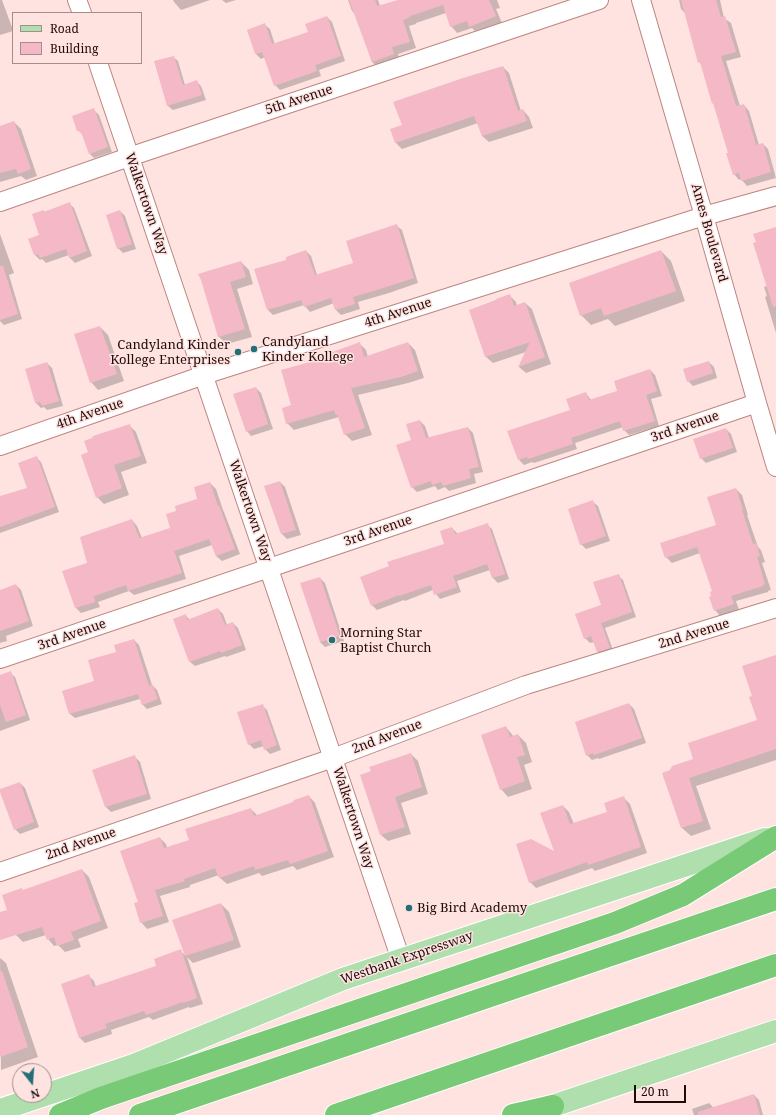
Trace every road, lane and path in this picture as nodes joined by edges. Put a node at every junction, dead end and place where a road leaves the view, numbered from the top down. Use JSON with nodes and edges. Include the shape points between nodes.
{"nodes":[{"id":1,"x":77,"y":0,"type":"edge"},
{"id":2,"x":599,"y":0,"type":"edge"},
{"id":3,"x":641,"y":0,"type":"edge"},
{"id":4,"x":82,"y":12,"type":"edge"},
{"id":5,"x":98,"y":64,"type":"edge"},
{"id":6,"x":129,"y":157,"type":"junction"},
{"id":7,"x":776,"y":196,"type":"edge"},
{"id":8,"x":0,"y":202,"type":"edge"},
{"id":9,"x":704,"y":216,"type":"junction"},
{"id":10,"x":204,"y":375,"type":"junction"},
{"id":11,"x":757,"y":403,"type":"junction"},
{"id":12,"x":0,"y":446,"type":"edge"},
{"id":13,"x":776,"y":467,"type":"edge"},
{"id":14,"x":269,"y":568,"type":"junction"},
{"id":15,"x":776,"y":608,"type":"edge"},
{"id":16,"x":0,"y":660,"type":"edge"},
{"id":17,"x":333,"y":758,"type":"junction"},
{"id":18,"x":776,"y":836,"type":"edge"},
{"id":19,"x":0,"y":872,"type":"edge"},
{"id":20,"x":776,"y":899,"type":"edge"},
{"id":21,"x":401,"y":960,"type":"junction"},
{"id":22,"x":776,"y":965,"type":"edge"},
{"id":23,"x":776,"y":1031,"type":"edge"},
{"id":24,"x":552,"y":1106,"type":"junction"},
{"id":25,"x":0,"y":1110,"type":"edge"},
{"id":26,"x":60,"y":1115,"type":"edge"},
{"id":27,"x":140,"y":1115,"type":"edge"},
{"id":28,"x":336,"y":1115,"type":"edge"},
{"id":29,"x":513,"y":1115,"type":"edge"},
{"id":30,"x":526,"y":1115,"type":"edge"}],
"edges":[{"from":1,"to":4,"type":"street"},
{"from":2,"to":6,"type":"street","name":"5th Avenue"},
{"from":3,"to":9,"type":"street","name":"Ames Boulevard"},
{"from":5,"to":6,"type":"street","name":"Walkertown Way"},
{"from":6,"to":8,"type":"street","name":"5th Avenue"},
{"from":6,"to":10,"type":"street","name":"Walkertown Way"},
{"from":7,"to":9,"type":"street","name":"4th Avenue"},
{"from":9,"to":10,"type":"street","name":"4th Avenue"},
{"from":9,"to":11,"type":"street","name":"Ames Boulevard"},
{"from":10,"to":12,"type":"street","name":"4th Avenue"},
{"from":10,"to":14,"type":"street","name":"Walkertown Way"},
{"from":11,"to":13,"type":"street","name":"Ames Boulevard"},
{"from":11,"to":14,"type":"street","name":"3rd Avenue"},
{"from":14,"to":16,"type":"street","name":"3rd Avenue"},
{"from":14,"to":17,"type":"street","name":"Walkertown Way"},
{"from":15,"to":17,"type":"street","name":"2nd Avenue","via":[[526,685]]},
{"from":17,"to":19,"type":"street","name":"2nd Avenue"},
{"from":17,"to":21,"type":"street","name":"Walkertown Way"},
{"from":18,"to":21,"type":"main road","name":"Westbank Expressway"},
{"from":18,"to":26,"type":"highway","via":[[683,895],[615,923],[101,1098]]},
{"from":20,"to":27,"type":"highway"},
{"from":21,"to":25,"type":"main road","name":"Westbank Expressway","via":[[343,979],[134,1065]]},
{"from":22,"to":28,"type":"highway"},
{"from":23,"to":24,"type":"main road"},
{"from":24,"to":29,"type":"highway"},
{"from":24,"to":30,"type":"main road"}]}
